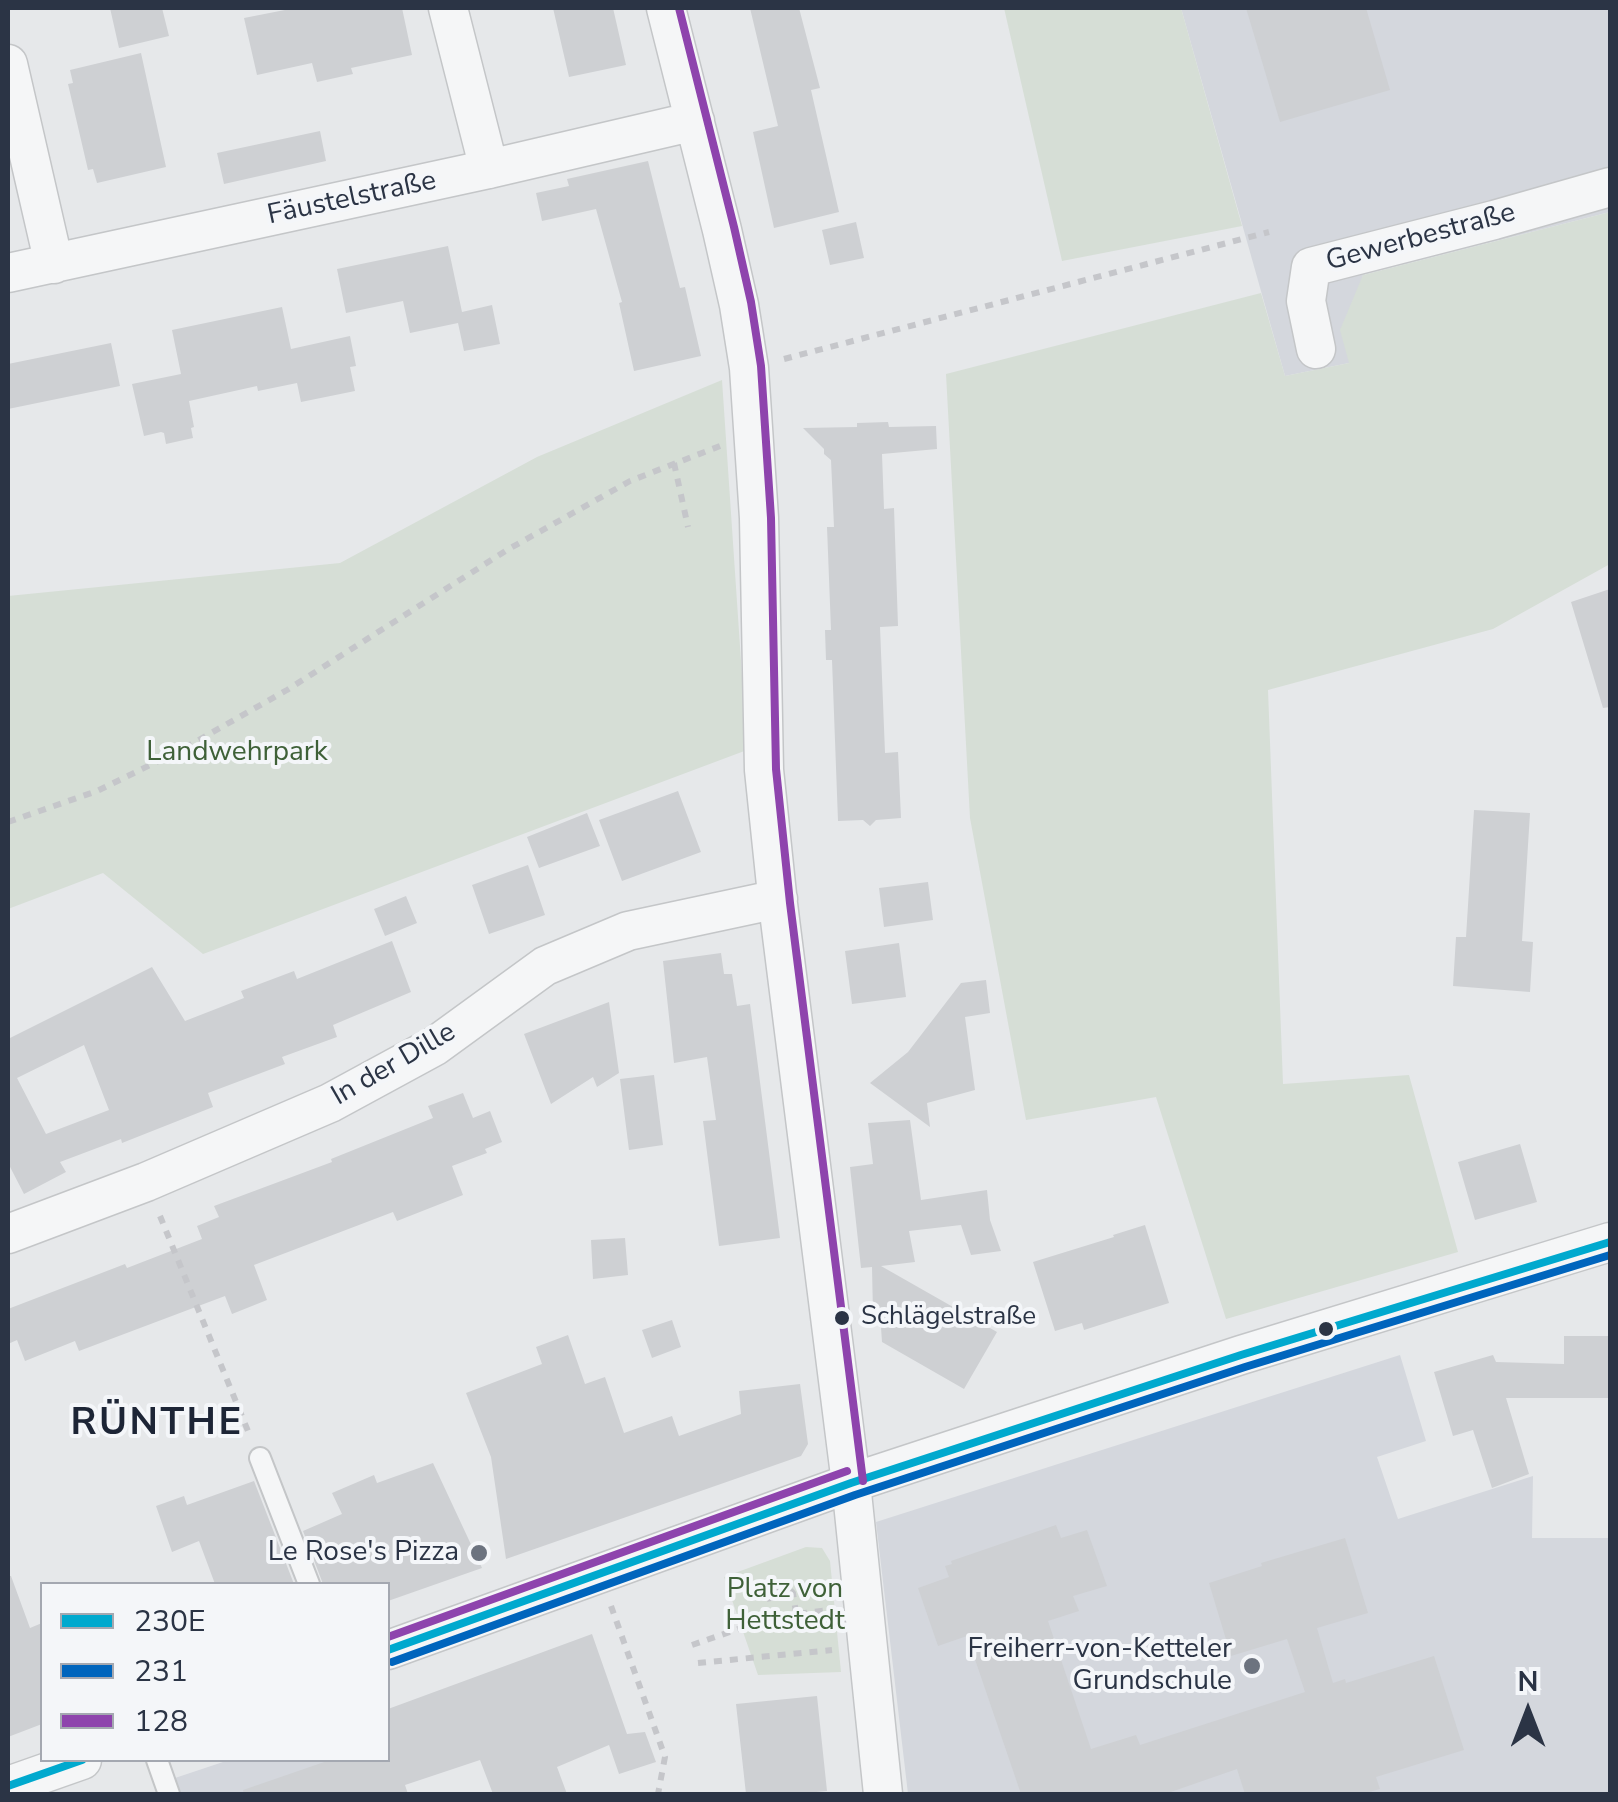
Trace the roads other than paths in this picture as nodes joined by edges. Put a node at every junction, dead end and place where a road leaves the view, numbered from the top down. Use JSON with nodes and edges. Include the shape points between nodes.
{"nodes":[{"id":1,"x":448,"y":8,"type":"edge"},
{"id":2,"x":666,"y":8,"type":"edge"},
{"id":3,"x":8,"y":64,"type":"edge"},
{"id":4,"x":695,"y":121,"type":"junction"},
{"id":5,"x":489,"y":169,"type":"junction"},
{"id":6,"x":1610,"y":186,"type":"edge"},
{"id":7,"x":54,"y":264,"type":"junction"},
{"id":8,"x":8,"y":272,"type":"edge"},
{"id":9,"x":1316,"y":349,"type":"dead end"},
{"id":10,"x":778,"y":900,"type":"junction"},
{"id":11,"x":8,"y":1234,"type":"edge"},
{"id":12,"x":1610,"y":1242,"type":"edge"},
{"id":13,"x":260,"y":1458,"type":"road end"},
{"id":14,"x":851,"y":1482,"type":"junction"},
{"id":15,"x":308,"y":1582,"type":"edge"},
{"id":16,"x":390,"y":1649,"type":"edge"},
{"id":17,"x":76,"y":1762,"type":"edge"},
{"id":18,"x":158,"y":1762,"type":"edge"},
{"id":19,"x":8,"y":1786,"type":"edge"},
{"id":20,"x":170,"y":1794,"type":"edge"},
{"id":21,"x":883,"y":1794,"type":"edge"}],
"edges":[{"from":1,"to":5,"type":"street"},
{"from":2,"to":4,"type":"street"},
{"from":3,"to":7,"type":"street"},
{"from":4,"to":5,"type":"street","name":"Fäustelstraße"},
{"from":4,"to":10,"type":"street","via":[[749,368],[764,770]]},
{"from":5,"to":7,"type":"street","name":"Fäustelstraße"},
{"from":6,"to":9,"type":"street","name":"Gewerbestraße","via":[[1311,267],[1306,301]]},
{"from":7,"to":8,"type":"street","name":"Fäustelstraße"},
{"from":10,"to":11,"type":"street","name":"In der Dille","via":[[628,931],[545,966],[435,1046],[330,1102]]},
{"from":10,"to":14,"type":"street"},
{"from":12,"to":14,"type":"street"},
{"from":13,"to":15,"type":"lane"},
{"from":14,"to":16,"type":"street"},
{"from":14,"to":21,"type":"street"},
{"from":17,"to":19,"type":"street"},
{"from":18,"to":20,"type":"lane"}]}
